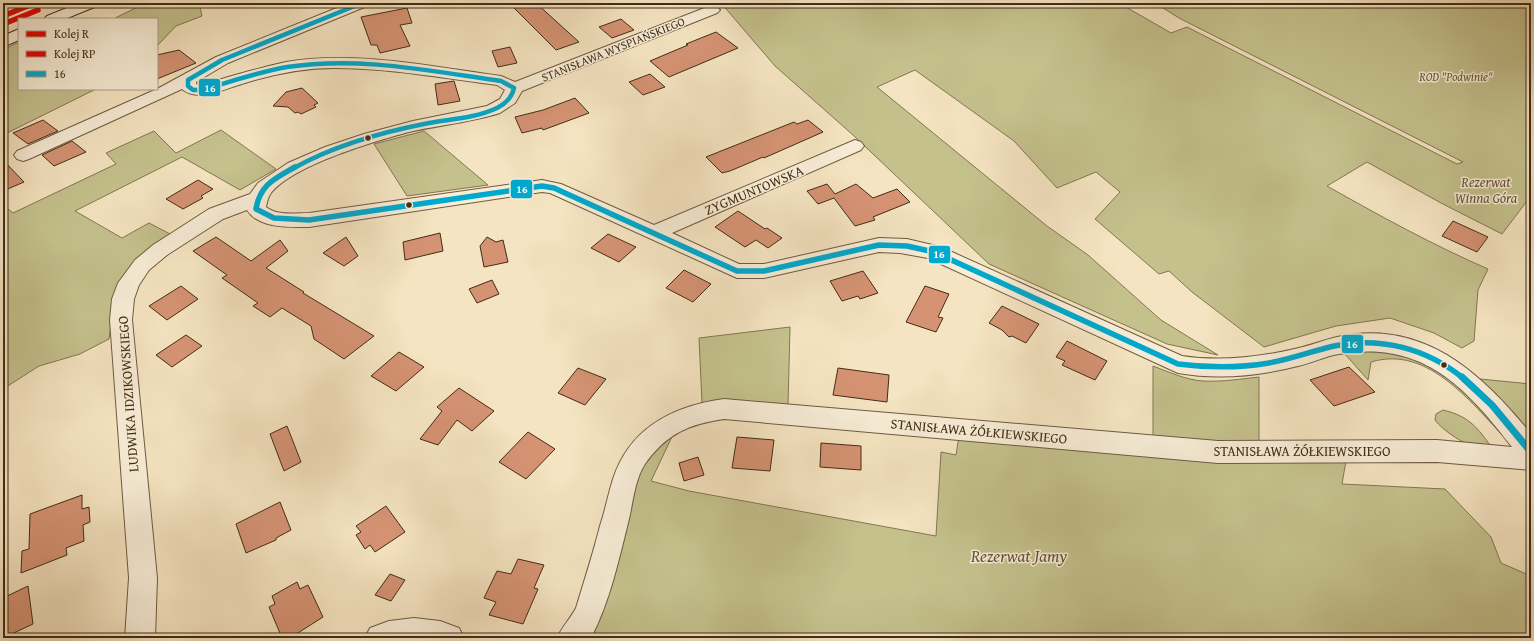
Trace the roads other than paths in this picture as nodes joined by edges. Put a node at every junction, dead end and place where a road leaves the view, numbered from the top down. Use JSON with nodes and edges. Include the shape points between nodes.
{"nodes":[{"id":1,"x":92,"y":3,"type":"edge"},
{"id":2,"x":362,"y":3,"type":"edge"},
{"id":3,"x":712,"y":10,"type":"dead end"},
{"id":4,"x":54,"y":18,"type":"edge"},
{"id":5,"x":18,"y":34,"type":"edge"},
{"id":6,"x":3,"y":42,"type":"edge"},
{"id":7,"x":188,"y":80,"type":"junction"},
{"id":8,"x":514,"y":88,"type":"junction"},
{"id":9,"x":855,"y":146,"type":"dead end"},
{"id":10,"x":23,"y":155,"type":"dead end"},
{"id":11,"x":257,"y":200,"type":"junction"},
{"id":12,"x":654,"y":233,"type":"junction"},
{"id":13,"x":1531,"y":452,"type":"edge"},
{"id":14,"x":1531,"y":460,"type":"edge"},
{"id":15,"x":140,"y":638,"type":"edge"},
{"id":16,"x":380,"y":638,"type":"edge"},
{"id":17,"x":449,"y":638,"type":"edge"},
{"id":18,"x":572,"y":638,"type":"edge"}],
"edges":[{"from":1,"to":4,"type":"street"},
{"from":2,"to":7,"type":"street","via":[[222,60],[201,70]]},
{"from":3,"to":8,"type":"street","name":"STANISŁAWA WYSPIAŃSKIEGO"},
{"from":5,"to":6,"type":"street"},
{"from":7,"to":8,"type":"street","via":[[188,86],[193,90],[202,90],[287,68],[334,63],[370,64],[501,81]]},
{"from":7,"to":10,"type":"street"},
{"from":8,"to":11,"type":"street","via":[[511,98],[497,108],[405,128],[321,155],[284,174],[264,188]]},
{"from":9,"to":12,"type":"street","name":"ZYGMUNTOWSKA"},
{"from":11,"to":12,"type":"street","via":[[256,209],[264,216],[283,220],[309,220],[528,186],[542,186],[554,188]]},
{"from":11,"to":15,"type":"street","name":"LUDWIKA IDZIKOWSKIEGO","via":[[216,214],[160,250],[142,265],[129,283],[123,299],[121,320],[143,578]]},
{"from":12,"to":13,"type":"street","via":[[737,271],[750,272],[764,272],[880,245],[912,246],[934,252],[1159,357],[1198,368],[1252,366],[1296,358],[1339,345],[1373,341],[1412,348],[1440,361],[1468,380],[1500,412]]},
{"from":14,"to":18,"type":"street","name":"STANISŁAWA ŻÓŁKIEWSKIEGO","via":[[1437,450],[1218,452],[724,409],[701,412],[679,420],[656,434],[635,458],[626,478],[589,613],[580,630]]},
{"from":16,"to":17,"type":"street","via":[[408,632]]}]}
